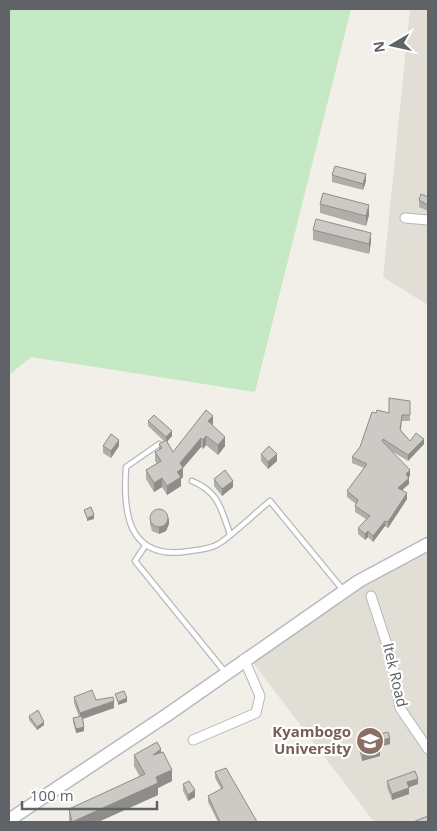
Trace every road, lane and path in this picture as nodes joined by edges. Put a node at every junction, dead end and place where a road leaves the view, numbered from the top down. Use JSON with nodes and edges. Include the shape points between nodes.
{"nodes":[{"id":1,"x":405,"y":218,"type":"dead end"},
{"id":2,"x":428,"y":220,"type":"edge"},
{"id":3,"x":159,"y":444,"type":"edge"},
{"id":4,"x":192,"y":481,"type":"dead end"},
{"id":5,"x":230,"y":534,"type":"junction"},
{"id":6,"x":428,"y":544,"type":"edge"},
{"id":7,"x":145,"y":546,"type":"junction"},
{"id":8,"x":344,"y":591,"type":"junction"},
{"id":9,"x":371,"y":596,"type":"dead end"},
{"id":10,"x":244,"y":659,"type":"junction"},
{"id":11,"x":226,"y":673,"type":"junction"},
{"id":12,"x":194,"y":740,"type":"dead end"},
{"id":13,"x":428,"y":748,"type":"edge"},
{"id":14,"x":9,"y":820,"type":"edge"}],
"edges":[{"from":1,"to":2,"type":"street"},
{"from":3,"to":7,"type":"lane","via":[[126,467],[130,524]]},
{"from":4,"to":5,"type":"lane","via":[[216,497]]},
{"from":5,"to":7,"type":"lane","via":[[219,544],[200,550],[155,551]]},
{"from":5,"to":8,"type":"lane","via":[[270,501]]},
{"from":6,"to":8,"type":"street"},
{"from":7,"to":11,"type":"lane","via":[[135,561]]},
{"from":8,"to":10,"type":"street"},
{"from":9,"to":13,"type":"street","name":"Itek Road","via":[[391,657],[400,708]]},
{"from":10,"to":11,"type":"street"},
{"from":10,"to":12,"type":"street","via":[[260,696],[256,713]]},
{"from":11,"to":14,"type":"street"}]}
